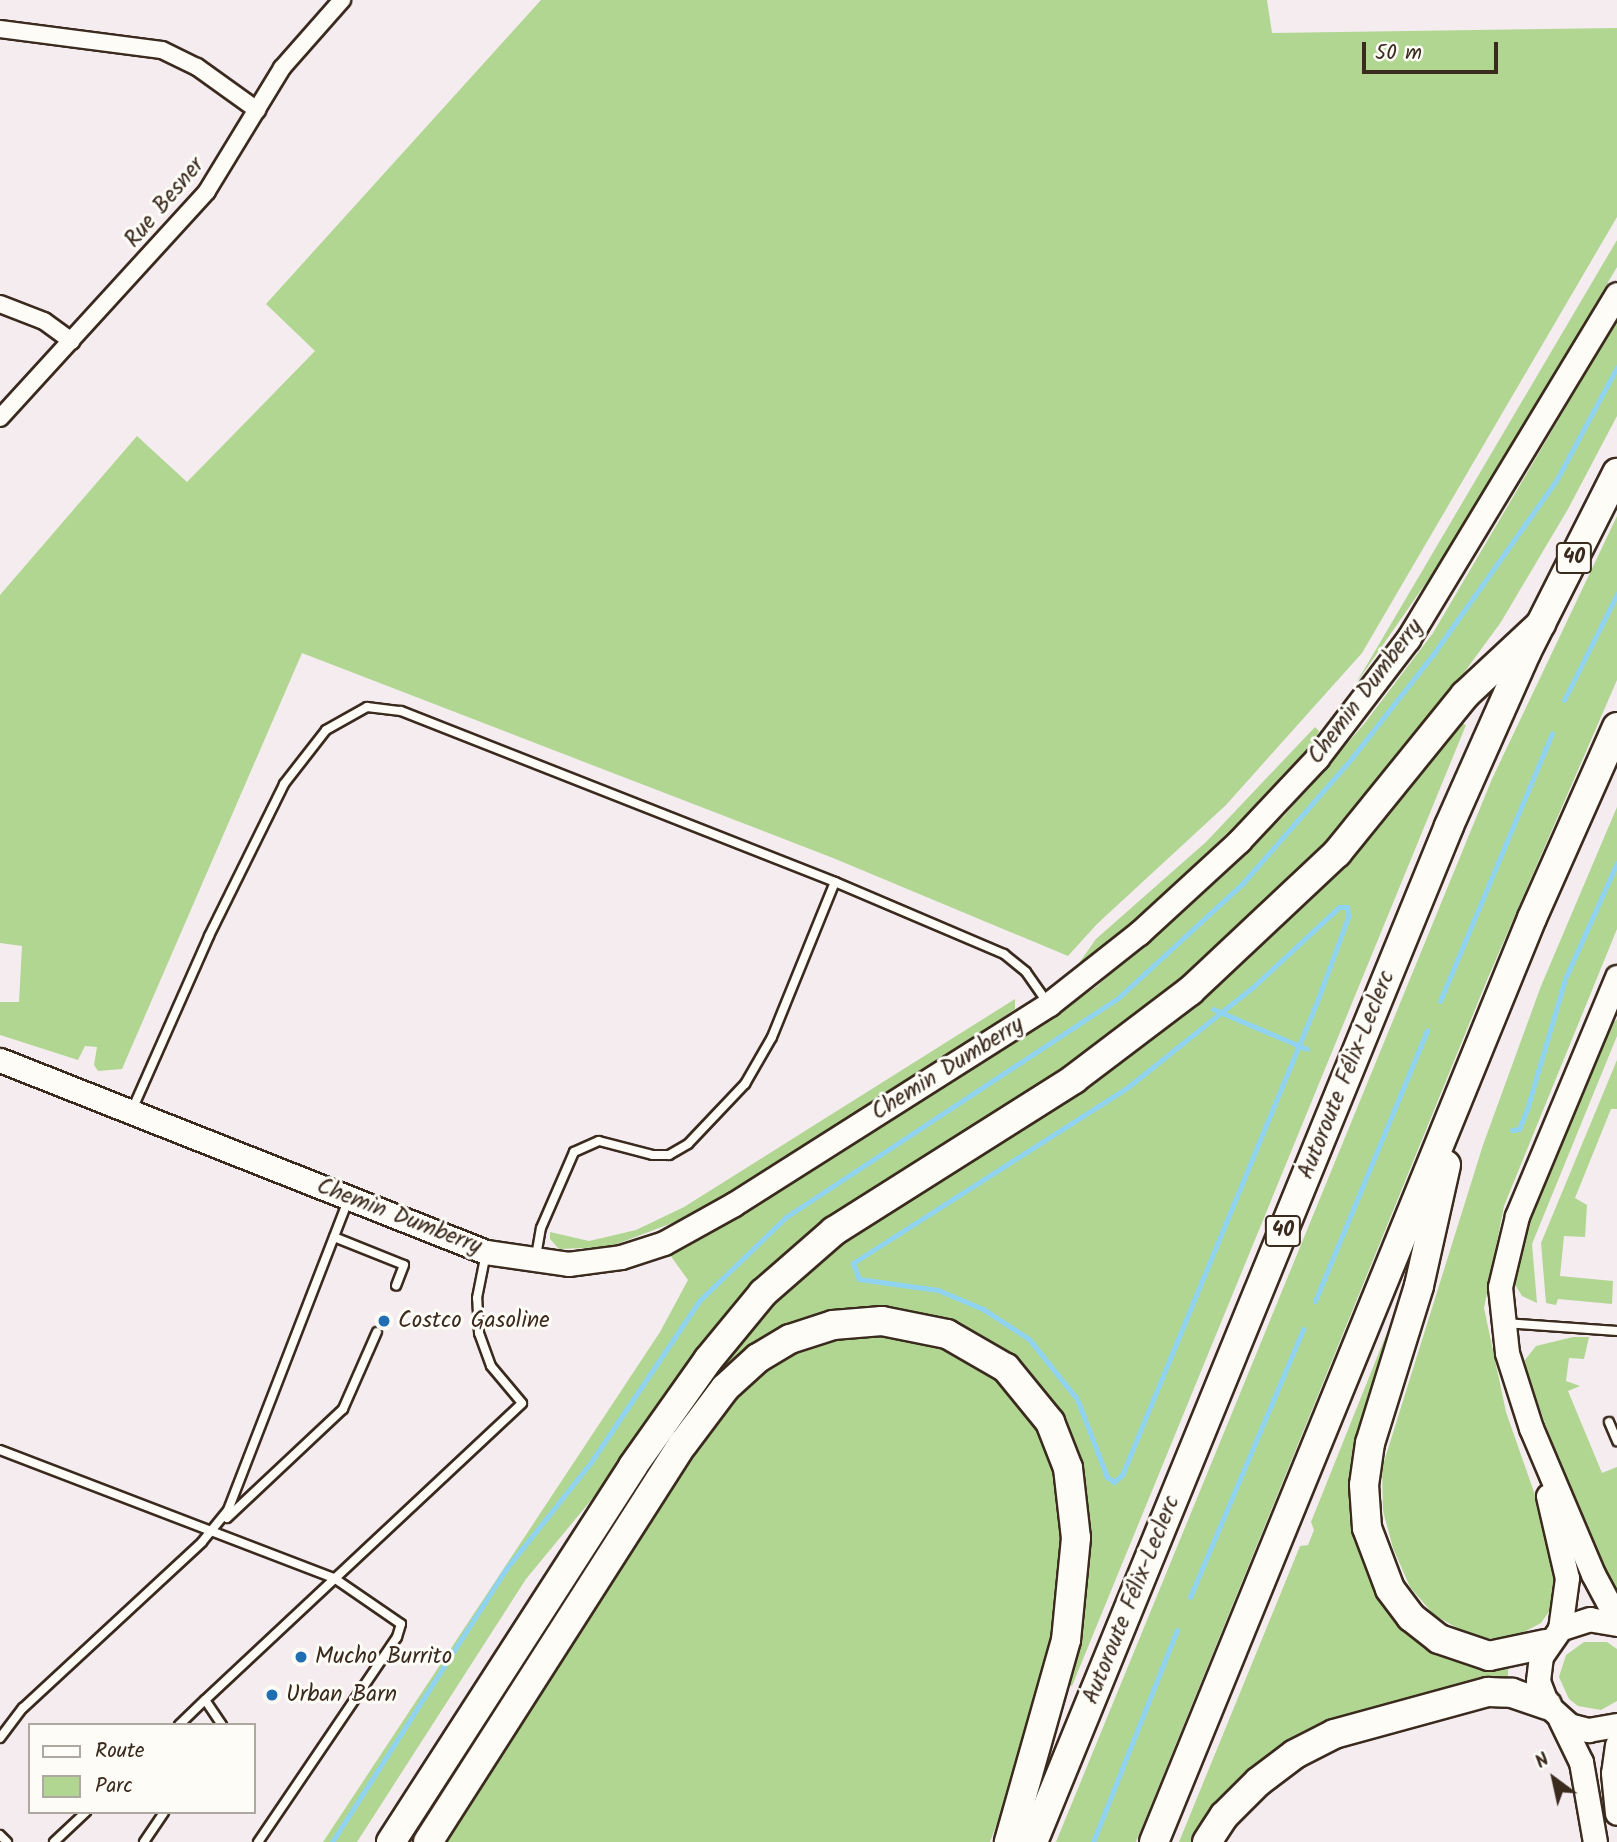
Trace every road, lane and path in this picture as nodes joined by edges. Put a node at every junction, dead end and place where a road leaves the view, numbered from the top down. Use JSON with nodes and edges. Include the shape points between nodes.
{"nodes":[{"id":1,"x":342,"y":0,"type":"edge"},
{"id":2,"x":0,"y":29,"type":"edge"},
{"id":3,"x":257,"y":110,"type":"junction"},
{"id":4,"x":1617,"y":294,"type":"edge"},
{"id":5,"x":0,"y":303,"type":"edge"},
{"id":6,"x":72,"y":341,"type":"junction"},
{"id":7,"x":0,"y":418,"type":"edge"},
{"id":8,"x":1617,"y":473,"type":"edge"},
{"id":9,"x":1541,"y":624,"type":"junction"},
{"id":10,"x":1617,"y":727,"type":"edge"},
{"id":11,"x":835,"y":882,"type":"junction"},
{"id":12,"x":1616,"y":982,"type":"edge"},
{"id":13,"x":1049,"y":1004,"type":"junction"},
{"id":14,"x":0,"y":1060,"type":"edge"},
{"id":15,"x":1462,"y":1091,"type":"junction"},
{"id":16,"x":132,"y":1110,"type":"junction"},
{"id":17,"x":349,"y":1198,"type":"junction"},
{"id":18,"x":334,"y":1237,"type":"junction"},
{"id":19,"x":486,"y":1252,"type":"junction"},
{"id":20,"x":535,"y":1262,"type":"junction"},
{"id":21,"x":396,"y":1286,"type":"dead end"},
{"id":22,"x":1502,"y":1323,"type":"junction"},
{"id":23,"x":1617,"y":1331,"type":"edge"},
{"id":24,"x":377,"y":1332,"type":"dead end"},
{"id":25,"x":1609,"y":1422,"type":"dead end"},
{"id":26,"x":1531,"y":1428,"type":"junction"},
{"id":27,"x":1617,"y":1441,"type":"edge"},
{"id":28,"x":0,"y":1450,"type":"edge"},
{"id":29,"x":212,"y":1532,"type":"junction"},
{"id":30,"x":334,"y":1578,"type":"junction"},
{"id":31,"x":1617,"y":1621,"type":"edge"},
{"id":32,"x":1553,"y":1637,"type":"junction"},
{"id":33,"x":205,"y":1700,"type":"junction"},
{"id":34,"x":1554,"y":1712,"type":"junction"},
{"id":35,"x":181,"y":1723,"type":"edge"},
{"id":36,"x":221,"y":1723,"type":"edge"},
{"id":37,"x":1617,"y":1725,"type":"edge"},
{"id":38,"x":0,"y":1738,"type":"edge"},
{"id":39,"x":1617,"y":1745,"type":"edge"},
{"id":40,"x":1617,"y":1813,"type":"edge"},
{"id":41,"x":84,"y":1814,"type":"edge"},
{"id":42,"x":163,"y":1814,"type":"edge"},
{"id":43,"x":0,"y":1835,"type":"edge"},
{"id":44,"x":7,"y":1842,"type":"edge"},
{"id":45,"x":54,"y":1842,"type":"edge"},
{"id":46,"x":144,"y":1842,"type":"edge"},
{"id":47,"x":258,"y":1842,"type":"edge"},
{"id":48,"x":391,"y":1842,"type":"edge"},
{"id":49,"x":428,"y":1842,"type":"edge"},
{"id":50,"x":1009,"y":1842,"type":"edge"},
{"id":51,"x":1033,"y":1842,"type":"edge"},
{"id":52,"x":1154,"y":1842,"type":"edge"},
{"id":53,"x":1207,"y":1842,"type":"edge"},
{"id":54,"x":1595,"y":1842,"type":"edge"}],
"edges":[{"from":1,"to":3,"type":"street","name":"Rue Besner","via":[[290,57]]},
{"from":2,"to":3,"type":"street","via":[[162,50],[197,66]]},
{"from":3,"to":6,"type":"street","name":"Rue Besner","via":[[207,191]]},
{"from":4,"to":13,"type":"street","name":"Chemin Dumberry","via":[[1437,596],[1346,724],[1209,870],[1118,951]]},
{"from":5,"to":6,"type":"street","via":[[44,321]]},
{"from":6,"to":7,"type":"street","name":"Rue Besner"},
{"from":8,"to":9,"type":"highway","name":"Autoroute Félix-Leclerc","number":"40"},
{"from":9,"to":48,"type":"highway","via":[[1465,695],[1336,853],[1219,967],[1074,1079],[834,1231],[764,1293],[708,1360],[633,1466]]},
{"from":9,"to":51,"type":"highway","name":"Autoroute Félix-Leclerc","number":"40","via":[[1430,871]]},
{"from":10,"to":15,"type":"highway"},
{"from":11,"to":13,"type":"lane","via":[[1004,954],[1026,972]]},
{"from":11,"to":16,"type":"lane","via":[[390,707],[367,707],[326,730],[284,784],[209,936]]},
{"from":11,"to":20,"type":"lane","via":[[772,1037],[746,1084],[688,1144],[669,1155],[653,1156],[609,1141],[591,1142],[574,1152],[541,1228]]},
{"from":12,"to":22,"type":"street","via":[[1511,1234],[1500,1287]]},
{"from":13,"to":20,"type":"street","name":"Chemin Dumberry","via":[[685,1233],[643,1251],[599,1262]]},
{"from":14,"to":16,"type":"street","name":"Chemin Dumberry"},
{"from":15,"to":32,"type":"highway","via":[[1419,1286],[1370,1443],[1364,1485],[1367,1528],[1390,1589],[1410,1617],[1439,1639],[1489,1656]]},
{"from":15,"to":52,"type":"highway"},
{"from":16,"to":17,"type":"street","name":"Chemin Dumberry"},
{"from":17,"to":18,"type":"lane"},
{"from":17,"to":19,"type":"street","name":"Chemin Dumberry"},
{"from":18,"to":21,"type":"lane","via":[[404,1265]]},
{"from":18,"to":29,"type":"lane","via":[[234,1497]]},
{"from":19,"to":20,"type":"street","name":"Chemin Dumberry"},
{"from":19,"to":30,"type":"lane","via":[[477,1298],[479,1334],[491,1366],[522,1403]]},
{"from":22,"to":23,"type":"lane"},
{"from":22,"to":26,"type":"street"},
{"from":24,"to":29,"type":"lane","via":[[343,1409]]},
{"from":25,"to":27,"type":"lane"},
{"from":26,"to":31,"type":"street","via":[[1592,1574]]},
{"from":26,"to":32,"type":"street","via":[[1566,1572]]},
{"from":28,"to":29,"type":"lane"},
{"from":29,"to":30,"type":"lane"},
{"from":29,"to":38,"type":"lane","via":[[33,1698]]},
{"from":30,"to":33,"type":"lane"},
{"from":30,"to":47,"type":"lane","via":[[397,1620],[400,1631]]},
{"from":31,"to":32,"type":"street","via":[[1590,1619]]},
{"from":32,"to":34,"type":"street","via":[[1538,1681]]},
{"from":33,"to":35,"type":"lane"},
{"from":33,"to":36,"type":"lane"},
{"from":34,"to":37,"type":"street","via":[[1588,1730]]},
{"from":34,"to":53,"type":"highway","via":[[1512,1693],[1488,1692],[1334,1734],[1295,1754],[1258,1782],[1224,1816]]},
{"from":34,"to":54,"type":"street","via":[[1581,1762]]},
{"from":39,"to":40,"type":"street","via":[[1613,1773]]},
{"from":41,"to":45,"type":"lane"},
{"from":42,"to":46,"type":"lane"},
{"from":43,"to":44,"type":"lane"},
{"from":49,"to":50,"type":"highway","via":[[683,1444],[725,1388],[758,1358],[790,1339],[833,1325],[882,1321],[947,1334],[1006,1368],[1050,1422],[1068,1468],[1076,1538],[1070,1618],[1059,1672]]}]}
